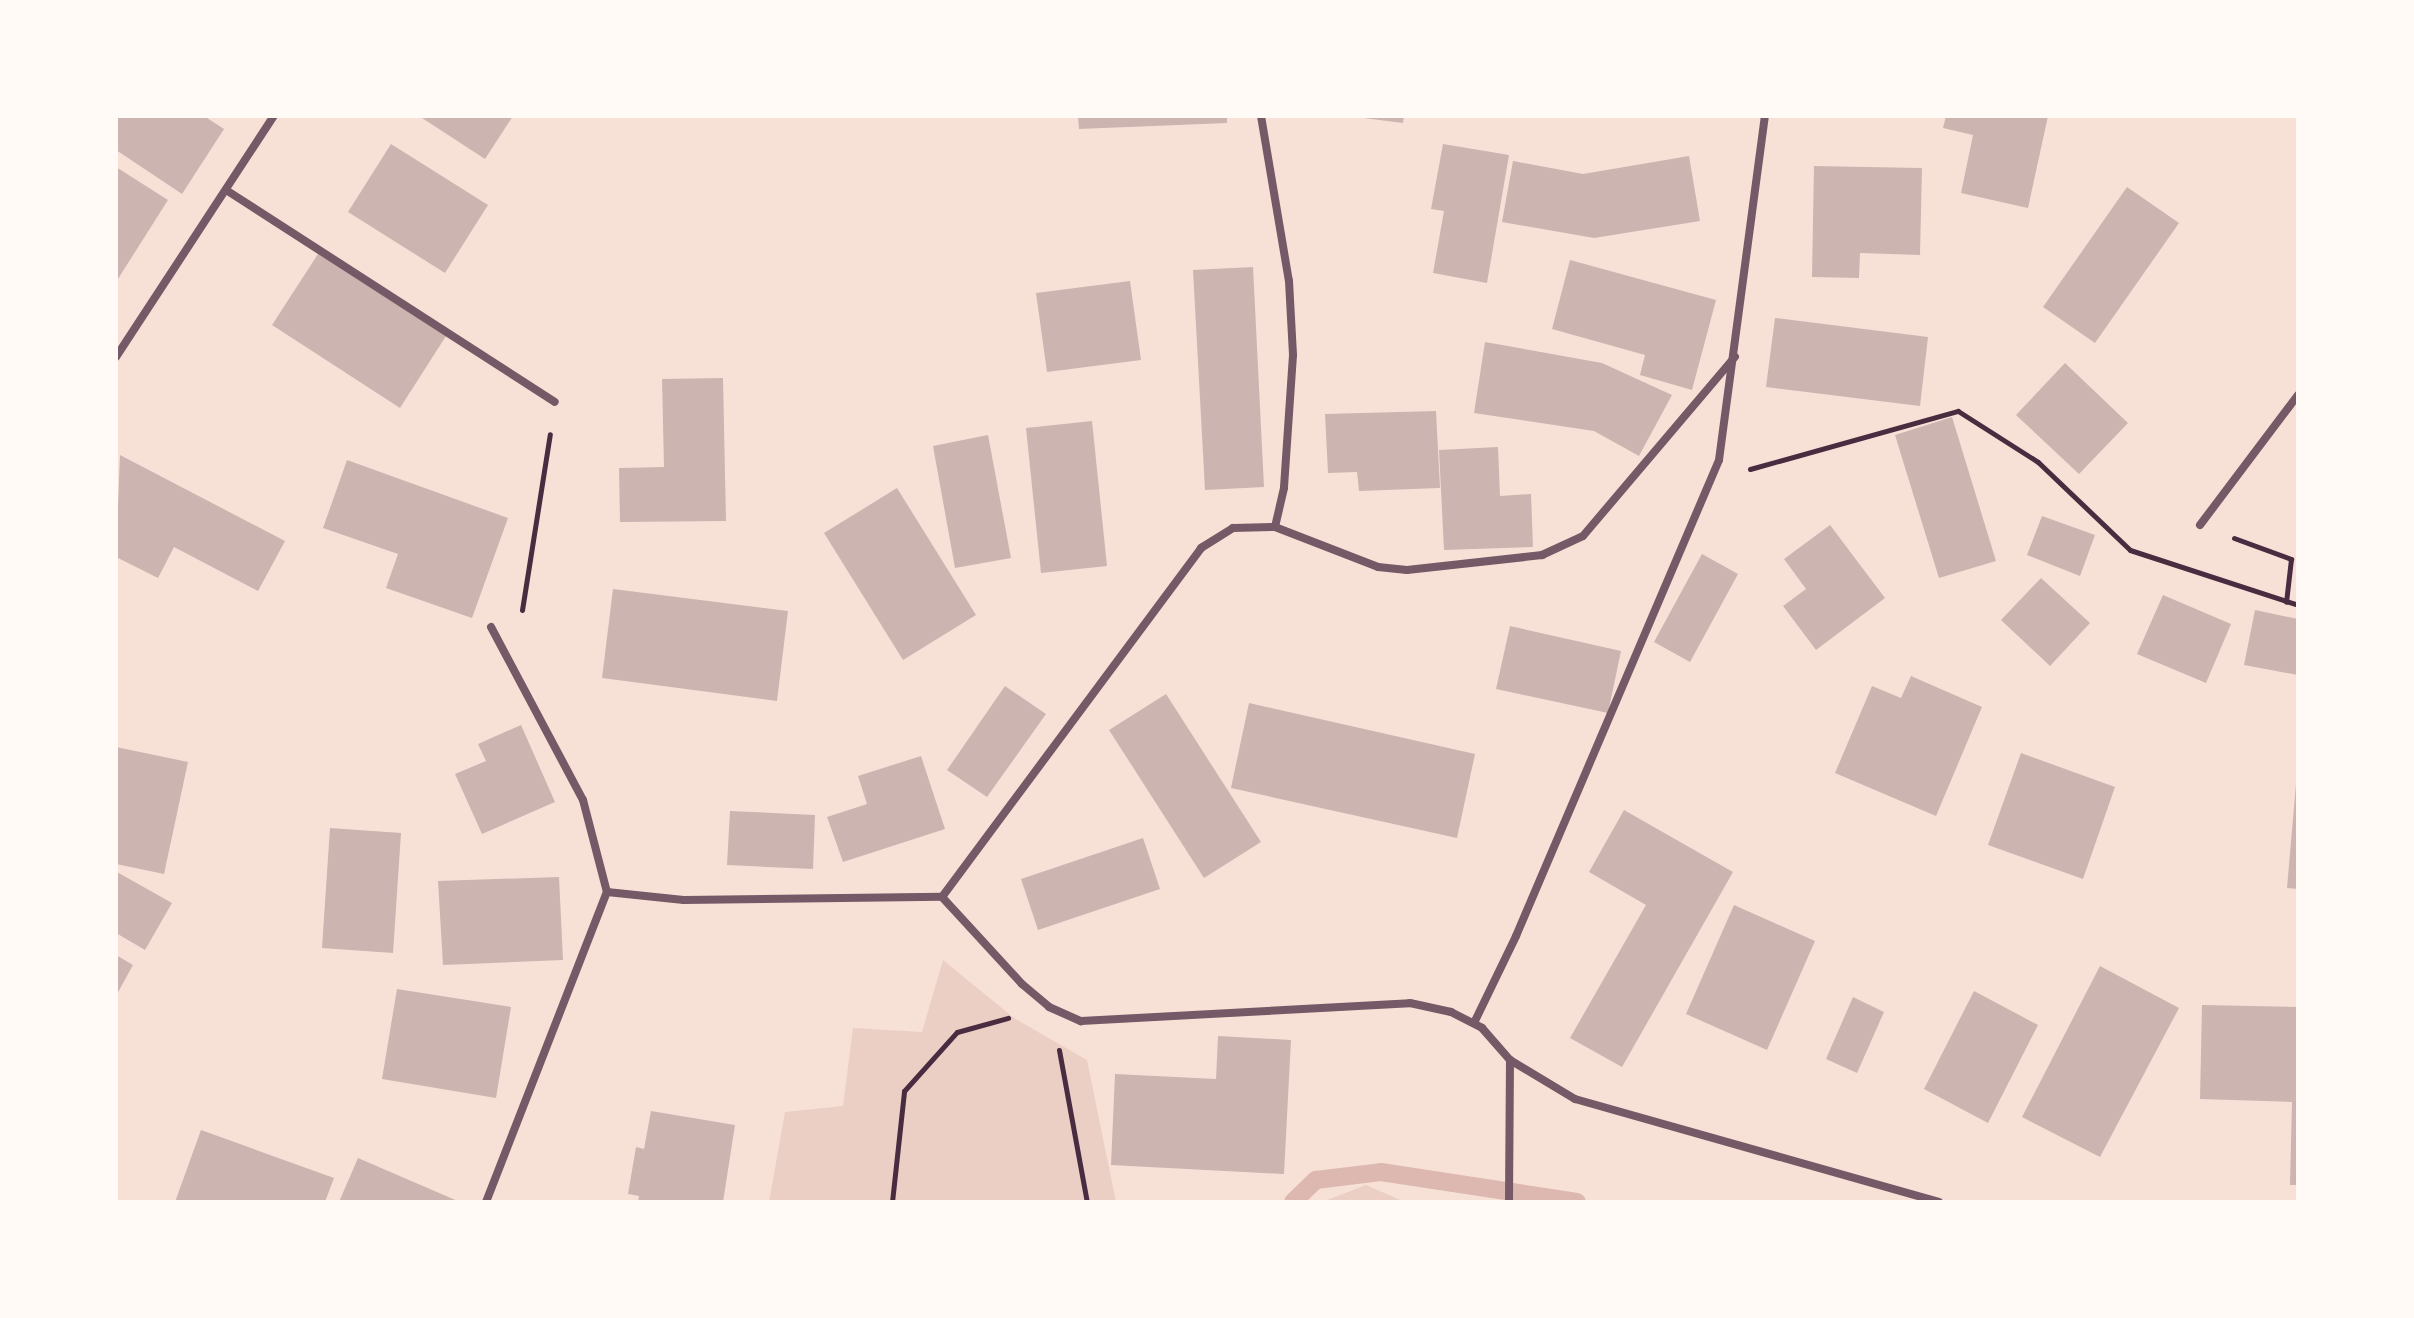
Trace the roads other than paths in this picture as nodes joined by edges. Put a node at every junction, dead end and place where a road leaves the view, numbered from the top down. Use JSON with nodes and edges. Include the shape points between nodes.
{"nodes":[{"id":1,"x":274,"y":116,"type":"edge"},
{"id":2,"x":1261,"y":116,"type":"edge"},
{"id":3,"x":1765,"y":116,"type":"edge"},
{"id":4,"x":226,"y":190,"type":"junction"},
{"id":5,"x":116,"y":357,"type":"edge"},
{"id":6,"x":1735,"y":357,"type":"junction"},
{"id":7,"x":2298,"y":395,"type":"edge"},
{"id":8,"x":555,"y":402,"type":"road end"},
{"id":9,"x":2200,"y":525,"type":"road end"},
{"id":10,"x":1275,"y":527,"type":"junction"},
{"id":11,"x":491,"y":627,"type":"dead end"},
{"id":12,"x":607,"y":892,"type":"junction"},
{"id":13,"x":942,"y":897,"type":"junction"},
{"id":14,"x":1474,"y":1023,"type":"junction"},
{"id":15,"x":1510,"y":1060,"type":"junction"},
{"id":16,"x":486,"y":1202,"type":"edge"},
{"id":17,"x":1509,"y":1202,"type":"edge"},
{"id":18,"x":1939,"y":1202,"type":"edge"}],
"edges":[{"from":1,"to":4,"type":"street"},
{"from":2,"to":10,"type":"street","via":[[1289,281],[1293,355],[1284,488]]},
{"from":3,"to":6,"type":"street"},
{"from":4,"to":5,"type":"street"},
{"from":4,"to":8,"type":"street"},
{"from":6,"to":10,"type":"street","via":[[1583,536],[1542,555],[1407,570],[1378,567]]},
{"from":6,"to":14,"type":"street","via":[[1719,460]]},
{"from":7,"to":9,"type":"street"},
{"from":10,"to":13,"type":"street","via":[[1233,528],[1201,548]]},
{"from":11,"to":12,"type":"street","via":[[583,800]]},
{"from":12,"to":13,"type":"street","via":[[684,900]]},
{"from":12,"to":16,"type":"street"},
{"from":13,"to":14,"type":"street","via":[[1049,1007],[1081,1021],[1410,1003]]},
{"from":14,"to":15,"type":"street"},
{"from":15,"to":17,"type":"street"},
{"from":15,"to":18,"type":"street","via":[[1575,1099]]}]}
